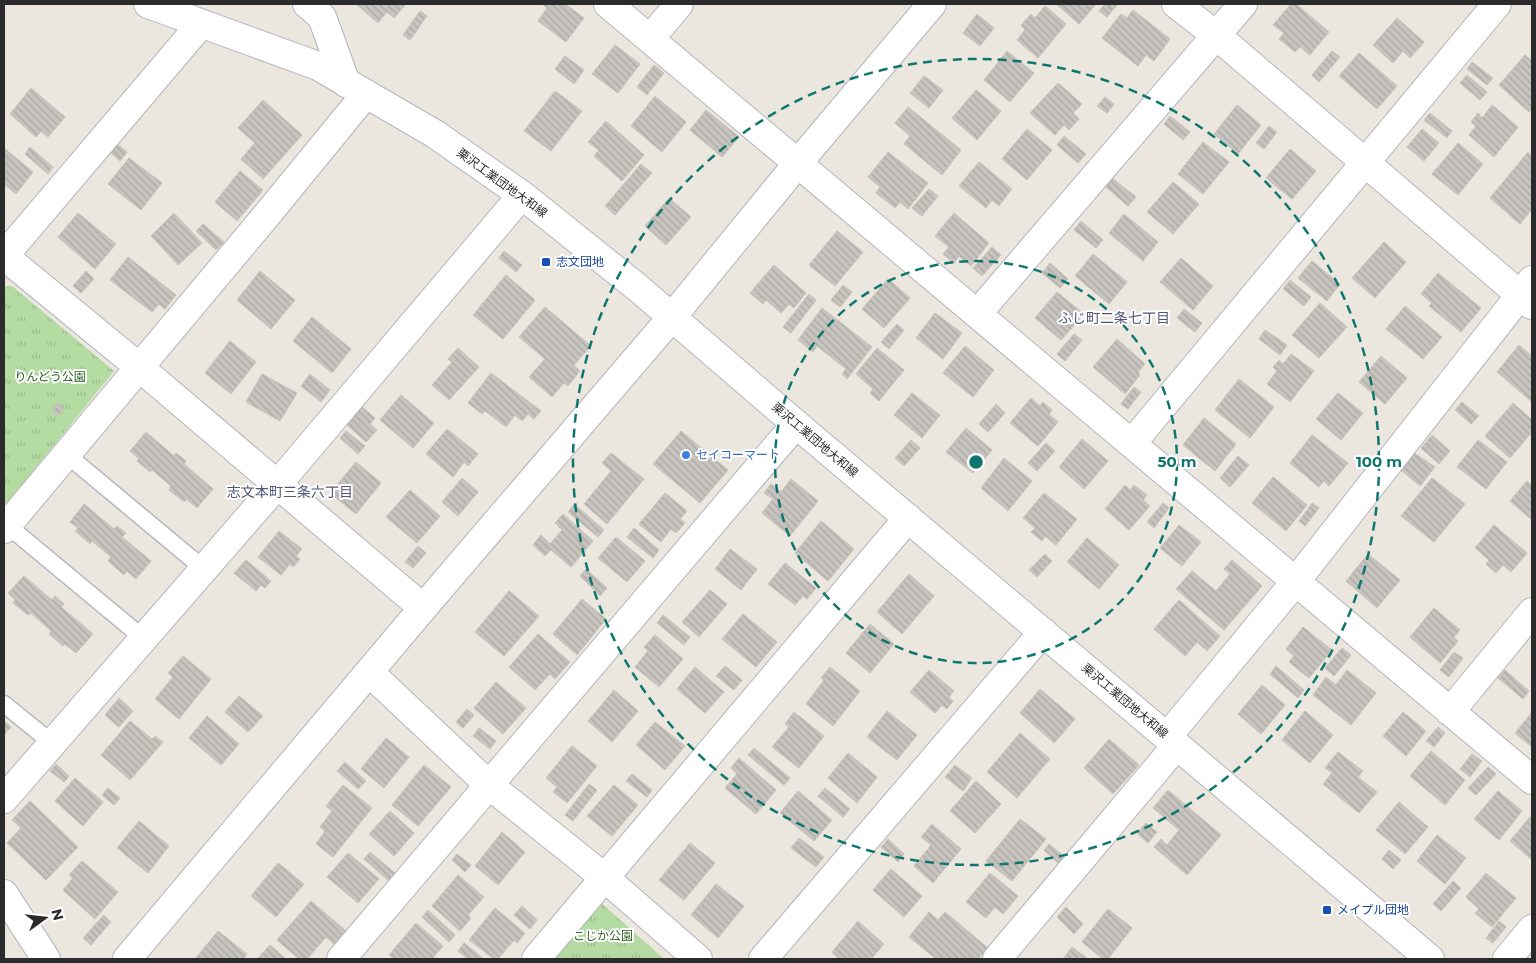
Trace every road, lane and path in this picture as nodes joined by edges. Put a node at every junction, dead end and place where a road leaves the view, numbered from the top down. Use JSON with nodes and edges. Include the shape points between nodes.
{"nodes":[{"id":1,"x":148,"y":4,"type":"edge"},
{"id":2,"x":306,"y":4,"type":"edge"},
{"id":3,"x":608,"y":4,"type":"edge"},
{"id":4,"x":679,"y":4,"type":"edge"},
{"id":5,"x":932,"y":4,"type":"edge"},
{"id":6,"x":1176,"y":4,"type":"edge"},
{"id":7,"x":1243,"y":4,"type":"edge"},
{"id":8,"x":1497,"y":4,"type":"edge"},
{"id":9,"x":200,"y":24,"type":"junction"},
{"id":10,"x":1217,"y":36,"type":"junction"},
{"id":11,"x":650,"y":39,"type":"junction"},
{"id":12,"x":356,"y":89,"type":"junction"},
{"id":13,"x":1365,"y":162,"type":"junction"},
{"id":14,"x":798,"y":163,"type":"junction"},
{"id":15,"x":522,"y":195,"type":"junction"},
{"id":16,"x":4,"y":256,"type":"edge"},
{"id":17,"x":1528,"y":293,"type":"edge"},
{"id":18,"x":977,"y":314,"type":"junction"},
{"id":19,"x":672,"y":317,"type":"junction"},
{"id":20,"x":140,"y":367,"type":"junction"},
{"id":21,"x":796,"y":424,"type":"junction"},
{"id":22,"x":1132,"y":443,"type":"junction"},
{"id":23,"x":66,"y":454,"type":"junction"},
{"id":24,"x":278,"y":484,"type":"junction"},
{"id":25,"x":908,"y":518,"type":"junction"},
{"id":26,"x":5,"y":527,"type":"edge"},
{"id":27,"x":204,"y":569,"type":"junction"},
{"id":28,"x":1296,"y":581,"type":"junction"},
{"id":29,"x":423,"y":608,"type":"junction"},
{"id":30,"x":1532,"y":612,"type":"edge"},
{"id":31,"x":1043,"y":632,"type":"junction"},
{"id":32,"x":144,"y":638,"type":"junction"},
{"id":33,"x":369,"y":672,"type":"junction"},
{"id":34,"x":4,"y":704,"type":"edge"},
{"id":35,"x":1450,"y":712,"type":"junction"},
{"id":36,"x":1172,"y":741,"type":"junction"},
{"id":37,"x":52,"y":743,"type":"junction"},
{"id":38,"x":1532,"y":780,"type":"edge"},
{"id":39,"x":489,"y":785,"type":"junction"},
{"id":40,"x":4,"y":799,"type":"edge"},
{"id":41,"x":605,"y":878,"type":"junction"},
{"id":42,"x":4,"y":894,"type":"edge"},
{"id":43,"x":1532,"y":929,"type":"edge"},
{"id":44,"x":46,"y":959,"type":"edge"},
{"id":45,"x":127,"y":959,"type":"edge"},
{"id":46,"x":342,"y":959,"type":"edge"},
{"id":47,"x":536,"y":959,"type":"edge"},
{"id":48,"x":698,"y":959,"type":"edge"},
{"id":49,"x":763,"y":959,"type":"edge"},
{"id":50,"x":997,"y":959,"type":"edge"},
{"id":51,"x":1430,"y":959,"type":"edge"},
{"id":52,"x":1507,"y":959,"type":"edge"}],
"edges":[{"from":1,"to":9,"type":"street","name":"栗沢工業団地大和線"},
{"from":2,"to":12,"type":"street","via":[[322,17]]},
{"from":3,"to":11,"type":"street"},
{"from":4,"to":11,"type":"street"},
{"from":5,"to":14,"type":"street"},
{"from":6,"to":10,"type":"street"},
{"from":7,"to":10,"type":"street"},
{"from":8,"to":13,"type":"street"},
{"from":9,"to":12,"type":"street","name":"栗沢工業団地大和線","via":[[318,66]]},
{"from":9,"to":16,"type":"street"},
{"from":10,"to":13,"type":"street"},
{"from":10,"to":18,"type":"street"},
{"from":11,"to":14,"type":"street"},
{"from":12,"to":15,"type":"street","name":"栗沢工業団地大和線","via":[[435,134]]},
{"from":12,"to":20,"type":"street"},
{"from":13,"to":17,"type":"street"},
{"from":13,"to":22,"type":"street"},
{"from":14,"to":18,"type":"street"},
{"from":14,"to":19,"type":"street"},
{"from":15,"to":19,"type":"street","name":"栗沢工業団地大和線"},
{"from":15,"to":24,"type":"street"},
{"from":16,"to":20,"type":"street"},
{"from":17,"to":28,"type":"street"},
{"from":18,"to":22,"type":"street"},
{"from":19,"to":21,"type":"street","name":"栗沢工業団地大和線"},
{"from":19,"to":29,"type":"street"},
{"from":20,"to":23,"type":"street"},
{"from":20,"to":24,"type":"street"},
{"from":21,"to":25,"type":"street","name":"栗沢工業団地大和線"},
{"from":21,"to":39,"type":"street"},
{"from":22,"to":28,"type":"street"},
{"from":23,"to":26,"type":"street"},
{"from":23,"to":27,"type":"lane"},
{"from":24,"to":27,"type":"street"},
{"from":24,"to":29,"type":"street"},
{"from":25,"to":31,"type":"street","name":"栗沢工業団地大和線"},
{"from":25,"to":41,"type":"street"},
{"from":26,"to":32,"type":"lane"},
{"from":27,"to":32,"type":"street"},
{"from":28,"to":35,"type":"street"},
{"from":28,"to":36,"type":"street"},
{"from":29,"to":33,"type":"street"},
{"from":30,"to":35,"type":"street"},
{"from":31,"to":36,"type":"street","name":"栗沢工業団地大和線"},
{"from":31,"to":49,"type":"street"},
{"from":32,"to":37,"type":"street"},
{"from":33,"to":39,"type":"street"},
{"from":33,"to":45,"type":"street"},
{"from":34,"to":37,"type":"lane"},
{"from":35,"to":38,"type":"street"},
{"from":36,"to":50,"type":"street"},
{"from":36,"to":51,"type":"street","name":"栗沢工業団地大和線"},
{"from":37,"to":40,"type":"street"},
{"from":39,"to":41,"type":"street"},
{"from":39,"to":46,"type":"street"},
{"from":41,"to":47,"type":"street"},
{"from":41,"to":48,"type":"street"},
{"from":42,"to":44,"type":"street"},
{"from":43,"to":52,"type":"street"}]}
